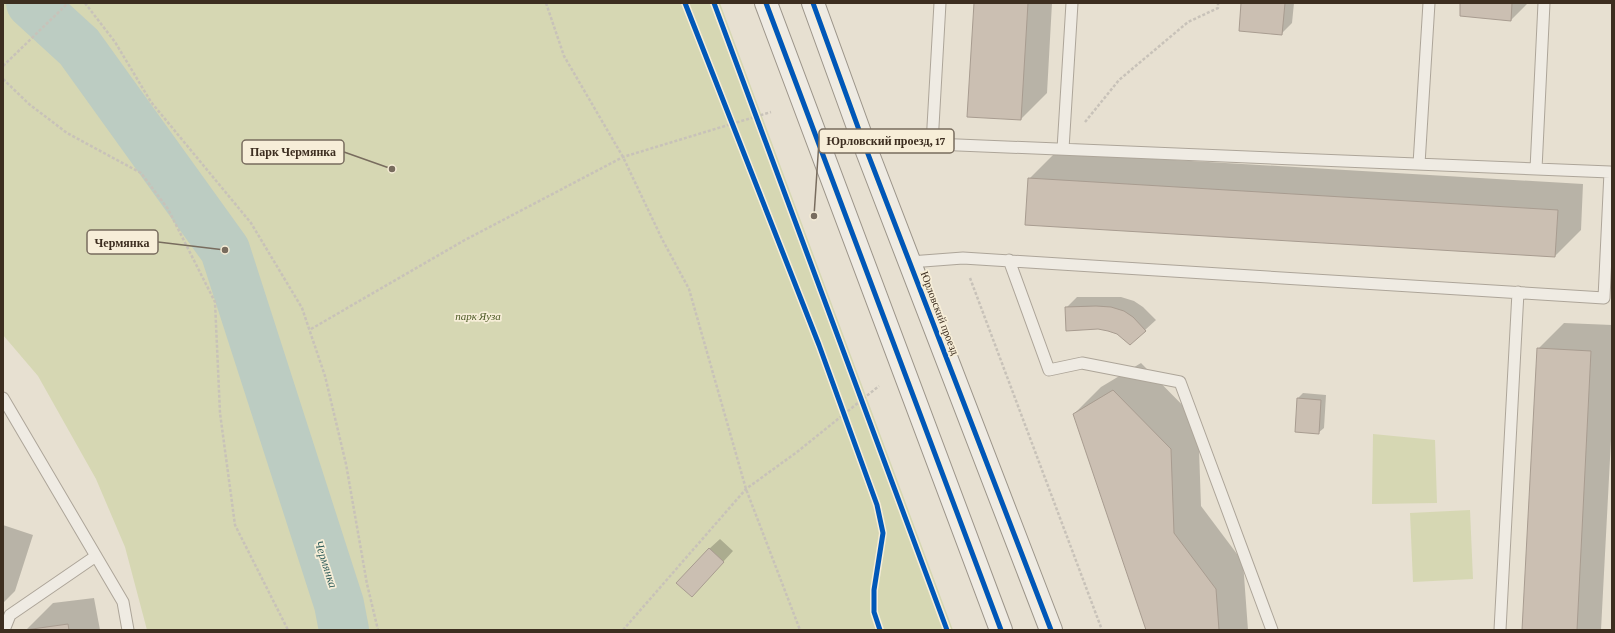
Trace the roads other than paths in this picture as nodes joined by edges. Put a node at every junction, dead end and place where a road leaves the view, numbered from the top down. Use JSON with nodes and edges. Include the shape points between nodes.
{"nodes":[{"id":1,"x":766,"y":3,"type":"edge"},
{"id":2,"x":813,"y":3,"type":"edge"},
{"id":3,"x":940,"y":3,"type":"edge"},
{"id":4,"x":1072,"y":3,"type":"edge"},
{"id":5,"x":1429,"y":3,"type":"edge"},
{"id":6,"x":1544,"y":3,"type":"edge"},
{"id":7,"x":863,"y":141,"type":"junction"},
{"id":8,"x":932,"y":144,"type":"junction"},
{"id":9,"x":1063,"y":149,"type":"junction"},
{"id":10,"x":1418,"y":164,"type":"junction"},
{"id":11,"x":1536,"y":169,"type":"junction"},
{"id":12,"x":1009,"y":260,"type":"junction"},
{"id":13,"x":910,"y":262,"type":"junction"},
{"id":14,"x":1518,"y":292,"type":"junction"},
{"id":15,"x":1608,"y":298,"type":"edge"},
{"id":16,"x":3,"y":398,"type":"edge"},
{"id":17,"x":96,"y":556,"type":"junction"},
{"id":18,"x":4,"y":630,"type":"edge"},
{"id":19,"x":128,"y":630,"type":"edge"},
{"id":20,"x":1001,"y":630,"type":"edge"},
{"id":21,"x":1051,"y":630,"type":"edge"},
{"id":22,"x":1272,"y":630,"type":"edge"},
{"id":23,"x":1500,"y":630,"type":"edge"}],
"edges":[{"from":1,"to":20,"type":"main road"},
{"from":2,"to":7,"type":"main road","name":"Юрловский проезд"},
{"from":3,"to":8,"type":"lane"},
{"from":4,"to":9,"type":"lane"},
{"from":5,"to":10,"type":"lane"},
{"from":6,"to":11,"type":"lane"},
{"from":7,"to":8,"type":"lane"},
{"from":7,"to":13,"type":"main road","name":"Юрловский проезд"},
{"from":8,"to":9,"type":"lane"},
{"from":9,"to":10,"type":"lane"},
{"from":10,"to":11,"type":"lane"},
{"from":11,"to":15,"type":"lane","via":[[1610,172]]},
{"from":12,"to":13,"type":"lane","via":[[963,258]]},
{"from":12,"to":14,"type":"lane"},
{"from":12,"to":22,"type":"lane","via":[[1049,370],[1082,363],[1180,382]]},
{"from":13,"to":21,"type":"main road","name":"Юрловский проезд"},
{"from":14,"to":15,"type":"lane"},
{"from":14,"to":23,"type":"lane"},
{"from":16,"to":17,"type":"lane"},
{"from":17,"to":18,"type":"lane","via":[[10,615]]},
{"from":17,"to":19,"type":"lane","via":[[123,602]]}]}
